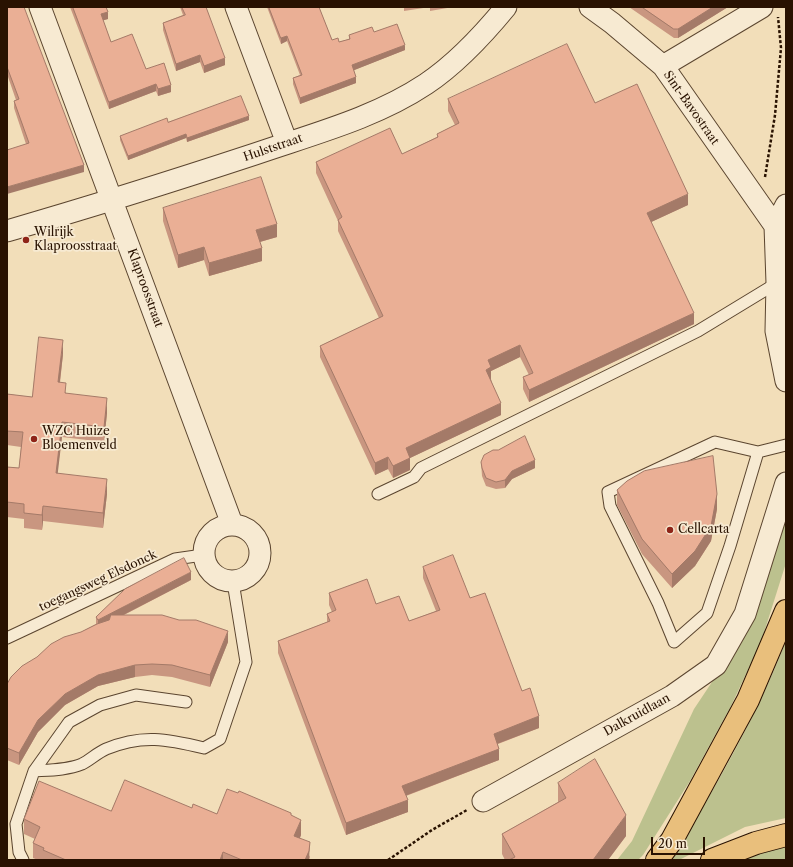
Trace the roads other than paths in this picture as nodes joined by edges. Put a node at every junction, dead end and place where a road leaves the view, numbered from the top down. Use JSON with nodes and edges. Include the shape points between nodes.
{"nodes":[{"id":1,"x":40,"y":7,"type":"edge"},
{"id":2,"x":236,"y":7,"type":"edge"},
{"id":3,"x":506,"y":7,"type":"edge"},
{"id":4,"x":590,"y":7,"type":"edge"},
{"id":5,"x":770,"y":10,"type":"edge"},
{"id":6,"x":663,"y":66,"type":"junction"},
{"id":7,"x":287,"y":143,"type":"junction"},
{"id":8,"x":113,"y":201,"type":"junction"},
{"id":9,"x":786,"y":205,"type":"edge"},
{"id":10,"x":775,"y":226,"type":"junction"},
{"id":11,"x":7,"y":231,"type":"edge"},
{"id":12,"x":777,"y":283,"type":"junction"},
{"id":13,"x":786,"y":381,"type":"edge"},
{"id":14,"x":786,"y":444,"type":"edge"},
{"id":15,"x":758,"y":452,"type":"junction"},
{"id":16,"x":786,"y":483,"type":"edge"},
{"id":17,"x":378,"y":494,"type":"dead end"},
{"id":18,"x":232,"y":524,"type":"junction"},
{"id":19,"x":203,"y":555,"type":"junction"},
{"id":20,"x":233,"y":582,"type":"junction"},
{"id":21,"x":786,"y":610,"type":"edge"},
{"id":22,"x":7,"y":638,"type":"edge"},
{"id":23,"x":186,"y":702,"type":"dead end"},
{"id":24,"x":34,"y":771,"type":"junction"},
{"id":25,"x":483,"y":800,"type":"road end"},
{"id":26,"x":786,"y":835,"type":"edge"},
{"id":27,"x":23,"y":860,"type":"edge"},
{"id":28,"x":657,"y":860,"type":"edge"},
{"id":29,"x":712,"y":860,"type":"edge"}],
"edges":[{"from":1,"to":8,"type":"street","name":"Klaproosstraat"},
{"from":2,"to":7,"type":"street"},
{"from":3,"to":7,"type":"street","name":"Hulststraat","via":[[480,39],[427,84],[385,108]]},
{"from":4,"to":6,"type":"street","name":"Sint-Bavostraat"},
{"from":5,"to":6,"type":"street"},
{"from":6,"to":10,"type":"street","name":"Sint-Bavostraat"},
{"from":7,"to":8,"type":"street","name":"Hulststraat"},
{"from":8,"to":11,"type":"street","name":"Hulststraat"},
{"from":8,"to":18,"type":"street","name":"Klaproosstraat"},
{"from":9,"to":10,"type":"street"},
{"from":10,"to":12,"type":"street"},
{"from":12,"to":13,"type":"street","via":[[776,331]]},
{"from":12,"to":17,"type":"lane","via":[[698,331],[421,468],[414,476]]},
{"from":14,"to":15,"type":"lane"},
{"from":15,"to":15,"type":"lane","via":[[715,442],[608,492],[610,506],[658,603],[674,642],[707,612]]},
{"from":16,"to":25,"type":"street","name":"Dalkruidlaan","via":[[745,614],[716,665],[672,696]]},
{"from":18,"to":19,"type":"street","via":[[221,527],[211,534],[205,544]]},
{"from":18,"to":20,"type":"street","via":[[245,527],[255,536],[261,548],[260,562],[253,573]]},
{"from":19,"to":20,"type":"street","via":[[207,568],[216,578]]},
{"from":19,"to":22,"type":"lane","name":"toegangsweg Elsdonck","via":[[175,559]]},
{"from":20,"to":24,"type":"lane","via":[[246,662],[220,738],[204,748],[156,738],[135,741],[105,750],[83,763],[60,770]]},
{"from":21,"to":28,"type":"highway","via":[[748,700],[672,840]]},
{"from":23,"to":24,"type":"lane","via":[[136,695],[100,705],[69,722]]},
{"from":24,"to":27,"type":"lane","via":[[16,824],[19,852]]},
{"from":26,"to":29,"type":"highway","via":[[756,843]]}]}
